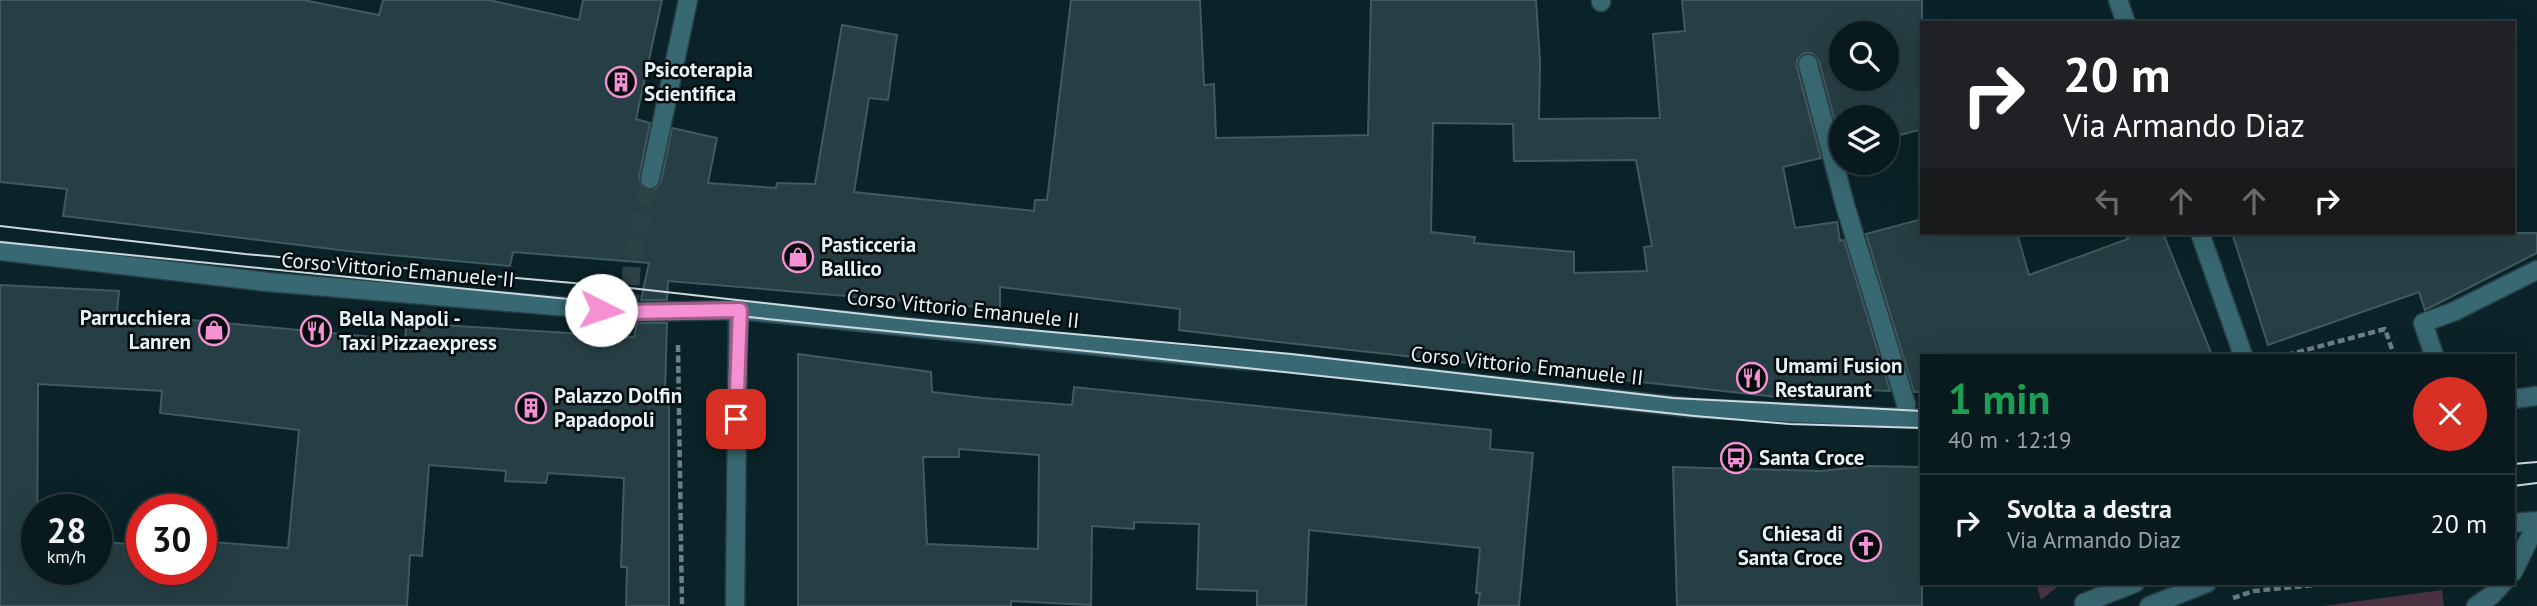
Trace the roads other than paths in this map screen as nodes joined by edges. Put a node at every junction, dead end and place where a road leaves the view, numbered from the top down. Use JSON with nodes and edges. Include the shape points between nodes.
{"nodes":[{"id":1,"x":688,"y":0,"type":"edge"},
{"id":2,"x":2118,"y":0,"type":"edge"},
{"id":3,"x":2125,"y":21,"type":"edge"},
{"id":4,"x":1808,"y":64,"type":"dead end"},
{"id":5,"x":650,"y":179,"type":"tunnel mouth"},
{"id":6,"x":2201,"y":235,"type":"edge"},
{"id":7,"x":0,"y":251,"type":"edge"},
{"id":8,"x":2537,"y":270,"type":"edge"},
{"id":9,"x":740,"y":310,"type":"junction"},
{"id":10,"x":2243,"y":354,"type":"edge"},
{"id":11,"x":2434,"y":354,"type":"edge"},
{"id":12,"x":2537,"y":396,"type":"edge"},
{"id":13,"x":2515,"y":399,"type":"edge"},
{"id":14,"x":1913,"y":419,"type":"edge"},
{"id":15,"x":2537,"y":522,"type":"edge"},
{"id":16,"x":2515,"y":523,"type":"edge"},
{"id":17,"x":2515,"y":568,"type":"edge"},
{"id":18,"x":2100,"y":585,"type":"edge"},
{"id":19,"x":2130,"y":585,"type":"edge"},
{"id":20,"x":2202,"y":585,"type":"edge"},
{"id":21,"x":2501,"y":585,"type":"edge"},
{"id":22,"x":2084,"y":605,"type":"edge"},
{"id":23,"x":735,"y":606,"type":"edge"},
{"id":24,"x":2104,"y":606,"type":"edge"},
{"id":25,"x":2149,"y":606,"type":"edge"},
{"id":26,"x":2476,"y":606,"type":"edge"}],
"edges":[{"from":1,"to":5,"type":"street"},
{"from":2,"to":3,"type":"street"},
{"from":4,"to":14,"type":"street","via":[[1845,205]]},
{"from":6,"to":10,"type":"street"},
{"from":7,"to":9,"type":"street","name":"Corso Vittorio Emanuele II","via":[[268,282],[629,312]]},
{"from":8,"to":11,"type":"street","via":[[2423,323]]},
{"from":9,"to":14,"type":"street","name":"Corso Vittorio Emanuele II","via":[[1290,363],[1693,408]]},
{"from":9,"to":23,"type":"street"},
{"from":12,"to":13,"type":"street"},
{"from":15,"to":16,"type":"street"},
{"from":15,"to":17,"type":"street"},
{"from":18,"to":22,"type":"street"},
{"from":19,"to":22,"type":"street"},
{"from":20,"to":25,"type":"street"},
{"from":21,"to":26,"type":"street"},
{"from":22,"to":24,"type":"street"}]}
